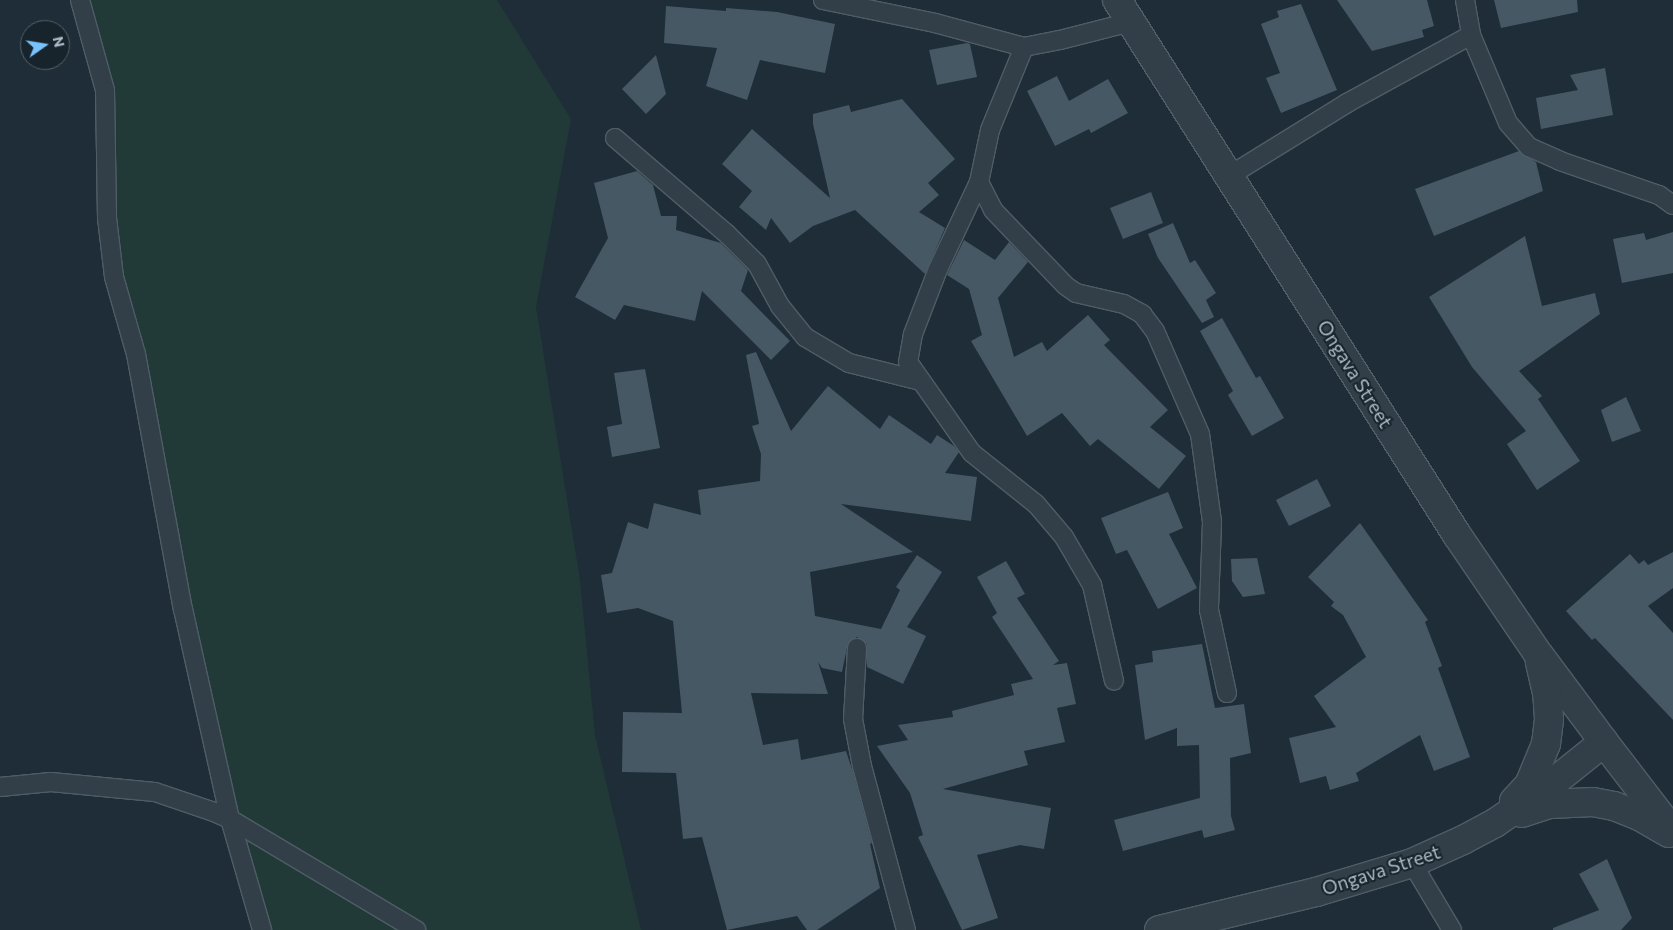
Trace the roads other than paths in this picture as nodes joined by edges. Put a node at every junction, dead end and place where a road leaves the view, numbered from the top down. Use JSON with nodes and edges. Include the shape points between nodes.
{"nodes":[{"id":1,"x":80,"y":0,"type":"edge"},
{"id":2,"x":823,"y":0,"type":"edge"},
{"id":3,"x":1117,"y":0,"type":"edge"},
{"id":4,"x":1465,"y":0,"type":"edge"},
{"id":5,"x":1131,"y":22,"type":"junction"},
{"id":6,"x":1471,"y":35,"type":"junction"},
{"id":7,"x":1024,"y":47,"type":"junction"},
{"id":8,"x":614,"y":138,"type":"dead end"},
{"id":9,"x":1229,"y":176,"type":"junction"},
{"id":10,"x":979,"y":182,"type":"junction"},
{"id":11,"x":1673,"y":205,"type":"edge"},
{"id":12,"x":921,"y":380,"type":"junction"},
{"id":13,"x":857,"y":648,"type":"dead end"},
{"id":14,"x":1539,"y":655,"type":"junction"},
{"id":15,"x":1114,"y":681,"type":"dead end"},
{"id":16,"x":1227,"y":693,"type":"dead end"},
{"id":17,"x":1604,"y":742,"type":"junction"},
{"id":18,"x":0,"y":786,"type":"edge"},
{"id":19,"x":230,"y":819,"type":"junction"},
{"id":20,"x":1494,"y":823,"type":"junction"},
{"id":21,"x":1673,"y":834,"type":"edge"},
{"id":22,"x":1412,"y":863,"type":"junction"},
{"id":23,"x":262,"y":930,"type":"edge"},
{"id":24,"x":416,"y":930,"type":"edge"},
{"id":25,"x":906,"y":930,"type":"edge"},
{"id":26,"x":1159,"y":930,"type":"edge"},
{"id":27,"x":1452,"y":930,"type":"edge"}],
"edges":[{"from":1,"to":19,"type":"lane","via":[[105,90],[107,218],[114,278],[136,354],[183,609]]},
{"from":2,"to":7,"type":"lane","via":[[935,23]]},
{"from":3,"to":5,"type":"street","name":"Ongava Street"},
{"from":4,"to":6,"type":"lane"},
{"from":5,"to":7,"type":"lane"},
{"from":5,"to":9,"type":"street","name":"Ongava Street"},
{"from":6,"to":9,"type":"lane","via":[[1348,103]]},
{"from":6,"to":11,"type":"lane","via":[[1508,123],[1529,147],[1659,196]]},
{"from":7,"to":10,"type":"lane","via":[[990,130]]},
{"from":8,"to":12,"type":"lane","via":[[727,234],[757,264],[780,306],[805,337],[849,364]]},
{"from":9,"to":14,"type":"street","name":"Ongava Street","via":[[1457,535]]},
{"from":10,"to":12,"type":"lane","via":[[938,269],[913,334],[908,362]]},
{"from":10,"to":16,"type":"lane","via":[[994,210],[1066,286],[1076,293],[1124,304],[1142,314],[1155,331],[1200,434],[1212,522],[1209,610]]},
{"from":12,"to":15,"type":"lane","via":[[972,453],[1036,504],[1064,537],[1092,586]]},
{"from":13,"to":25,"type":"lane","via":[[853,719],[862,766]]},
{"from":14,"to":17,"type":"street","name":"Ongava Street"},
{"from":14,"to":20,"type":"street","via":[[1547,693],[1549,719],[1546,744],[1529,784]]},
{"from":17,"to":20,"type":"street","name":"Ongava Street","via":[[1549,786]]},
{"from":17,"to":21,"type":"street","name":"Ongava Street"},
{"from":18,"to":19,"type":"lane","via":[[51,782],[155,792]]},
{"from":19,"to":23,"type":"lane"},
{"from":19,"to":24,"type":"lane"},
{"from":20,"to":21,"type":"street","via":[[1550,804],[1593,802],[1639,816]]},
{"from":20,"to":22,"type":"street","name":"Ongava Street"},
{"from":22,"to":26,"type":"street","name":"Ongava Street","via":[[1316,892]]},
{"from":22,"to":27,"type":"lane"}]}
